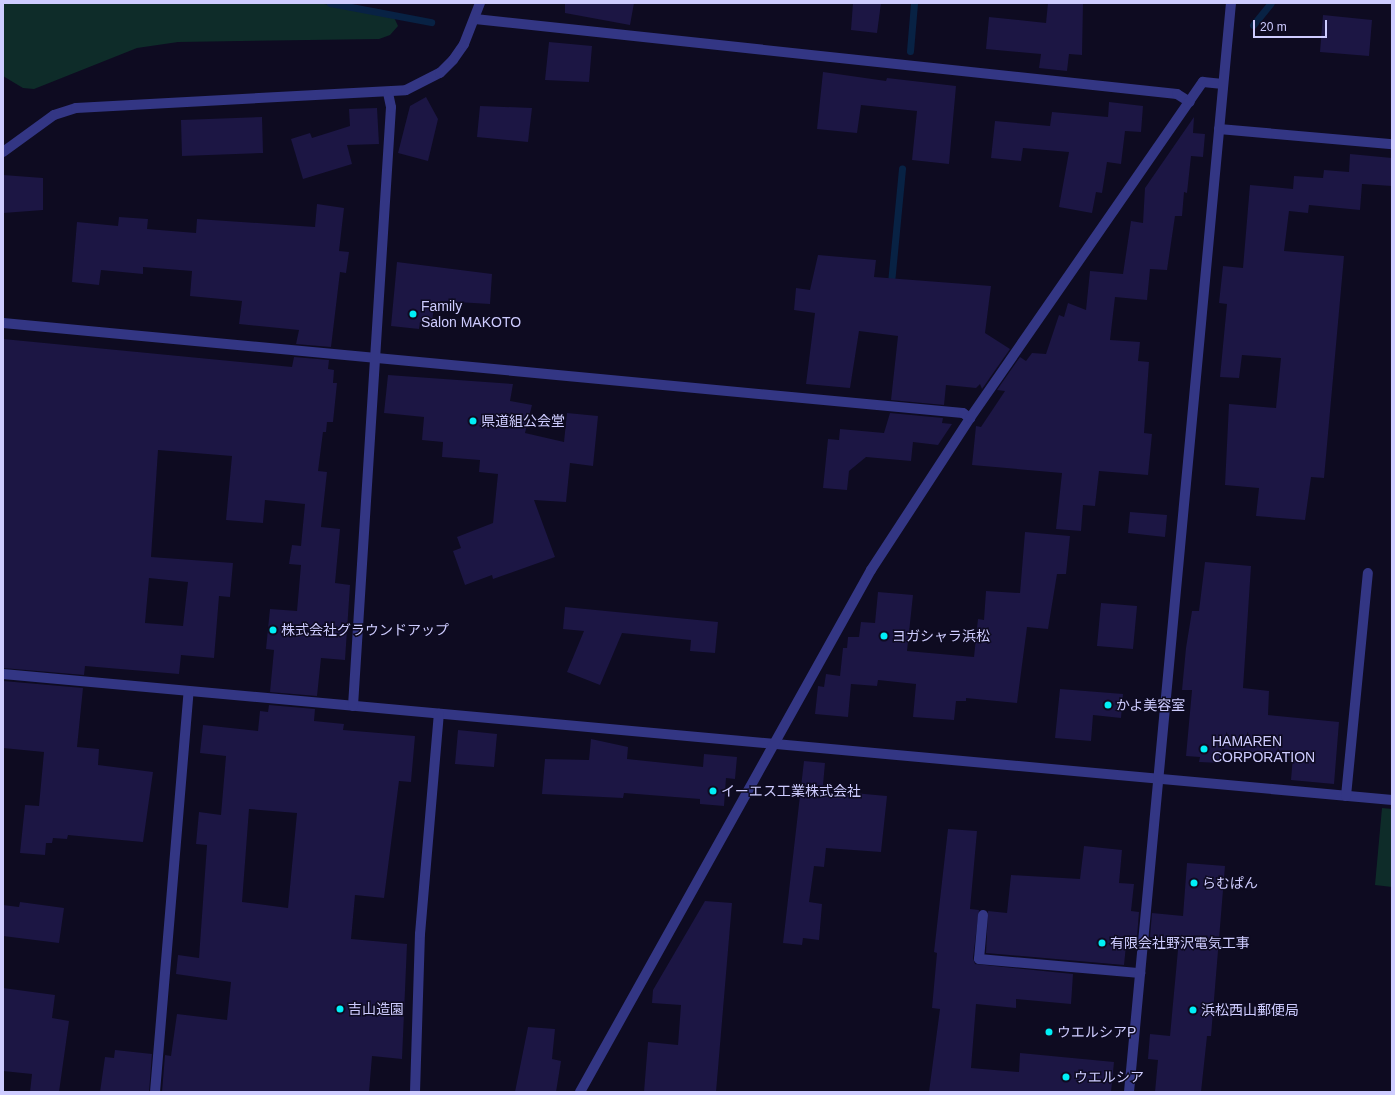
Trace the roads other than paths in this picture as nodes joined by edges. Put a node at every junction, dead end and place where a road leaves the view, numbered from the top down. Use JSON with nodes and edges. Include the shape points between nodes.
{"nodes":[{"id":1,"x":480,"y":3,"type":"edge"},
{"id":2,"x":1231,"y":3,"type":"edge"},
{"id":3,"x":475,"y":19,"type":"junction"},
{"id":4,"x":1223,"y":84,"type":"junction"},
{"id":5,"x":388,"y":94,"type":"junction"},
{"id":6,"x":1190,"y":102,"type":"junction"},
{"id":7,"x":1219,"y":129,"type":"junction"},
{"id":8,"x":1392,"y":144,"type":"edge"},
{"id":9,"x":3,"y":152,"type":"edge"},
{"id":10,"x":3,"y":323,"type":"edge"},
{"id":11,"x":375,"y":358,"type":"junction"},
{"id":12,"x":970,"y":418,"type":"junction"},
{"id":13,"x":1368,"y":573,"type":"dead end"},
{"id":14,"x":3,"y":674,"type":"edge"},
{"id":15,"x":189,"y":691,"type":"junction"},
{"id":16,"x":353,"y":706,"type":"junction"},
{"id":17,"x":438,"y":714,"type":"junction"},
{"id":18,"x":776,"y":744,"type":"junction"},
{"id":19,"x":1157,"y":778,"type":"junction"},
{"id":20,"x":1346,"y":796,"type":"junction"},
{"id":21,"x":1392,"y":800,"type":"edge"},
{"id":22,"x":983,"y":915,"type":"dead end"},
{"id":23,"x":1140,"y":973,"type":"junction"},
{"id":24,"x":155,"y":1092,"type":"edge"},
{"id":25,"x":415,"y":1092,"type":"edge"},
{"id":26,"x":580,"y":1092,"type":"edge"},
{"id":27,"x":1129,"y":1092,"type":"edge"}],
"edges":[{"from":1,"to":3,"type":"street"},
{"from":2,"to":4,"type":"street"},
{"from":3,"to":5,"type":"street","via":[[464,44],[440,73],[406,90]]},
{"from":3,"to":6,"type":"street","via":[[1178,94]]},
{"from":4,"to":6,"type":"street","via":[[1203,82]]},
{"from":4,"to":7,"type":"street"},
{"from":5,"to":9,"type":"street","via":[[76,108],[54,115]]},
{"from":5,"to":11,"type":"street","via":[[390,107]]},
{"from":6,"to":12,"type":"street"},
{"from":7,"to":8,"type":"street"},
{"from":7,"to":19,"type":"street"},
{"from":10,"to":11,"type":"street"},
{"from":11,"to":12,"type":"street","via":[[962,413]]},
{"from":11,"to":16,"type":"street"},
{"from":12,"to":18,"type":"street","via":[[871,570]]},
{"from":13,"to":20,"type":"street"},
{"from":14,"to":15,"type":"street"},
{"from":15,"to":16,"type":"street"},
{"from":15,"to":24,"type":"street"},
{"from":16,"to":17,"type":"street"},
{"from":17,"to":18,"type":"street"},
{"from":17,"to":25,"type":"street","via":[[420,934]]},
{"from":18,"to":19,"type":"street"},
{"from":18,"to":26,"type":"street"},
{"from":19,"to":20,"type":"street"},
{"from":19,"to":23,"type":"street"},
{"from":20,"to":21,"type":"street"},
{"from":22,"to":23,"type":"street","via":[[979,959]]},
{"from":23,"to":27,"type":"street"}]}
